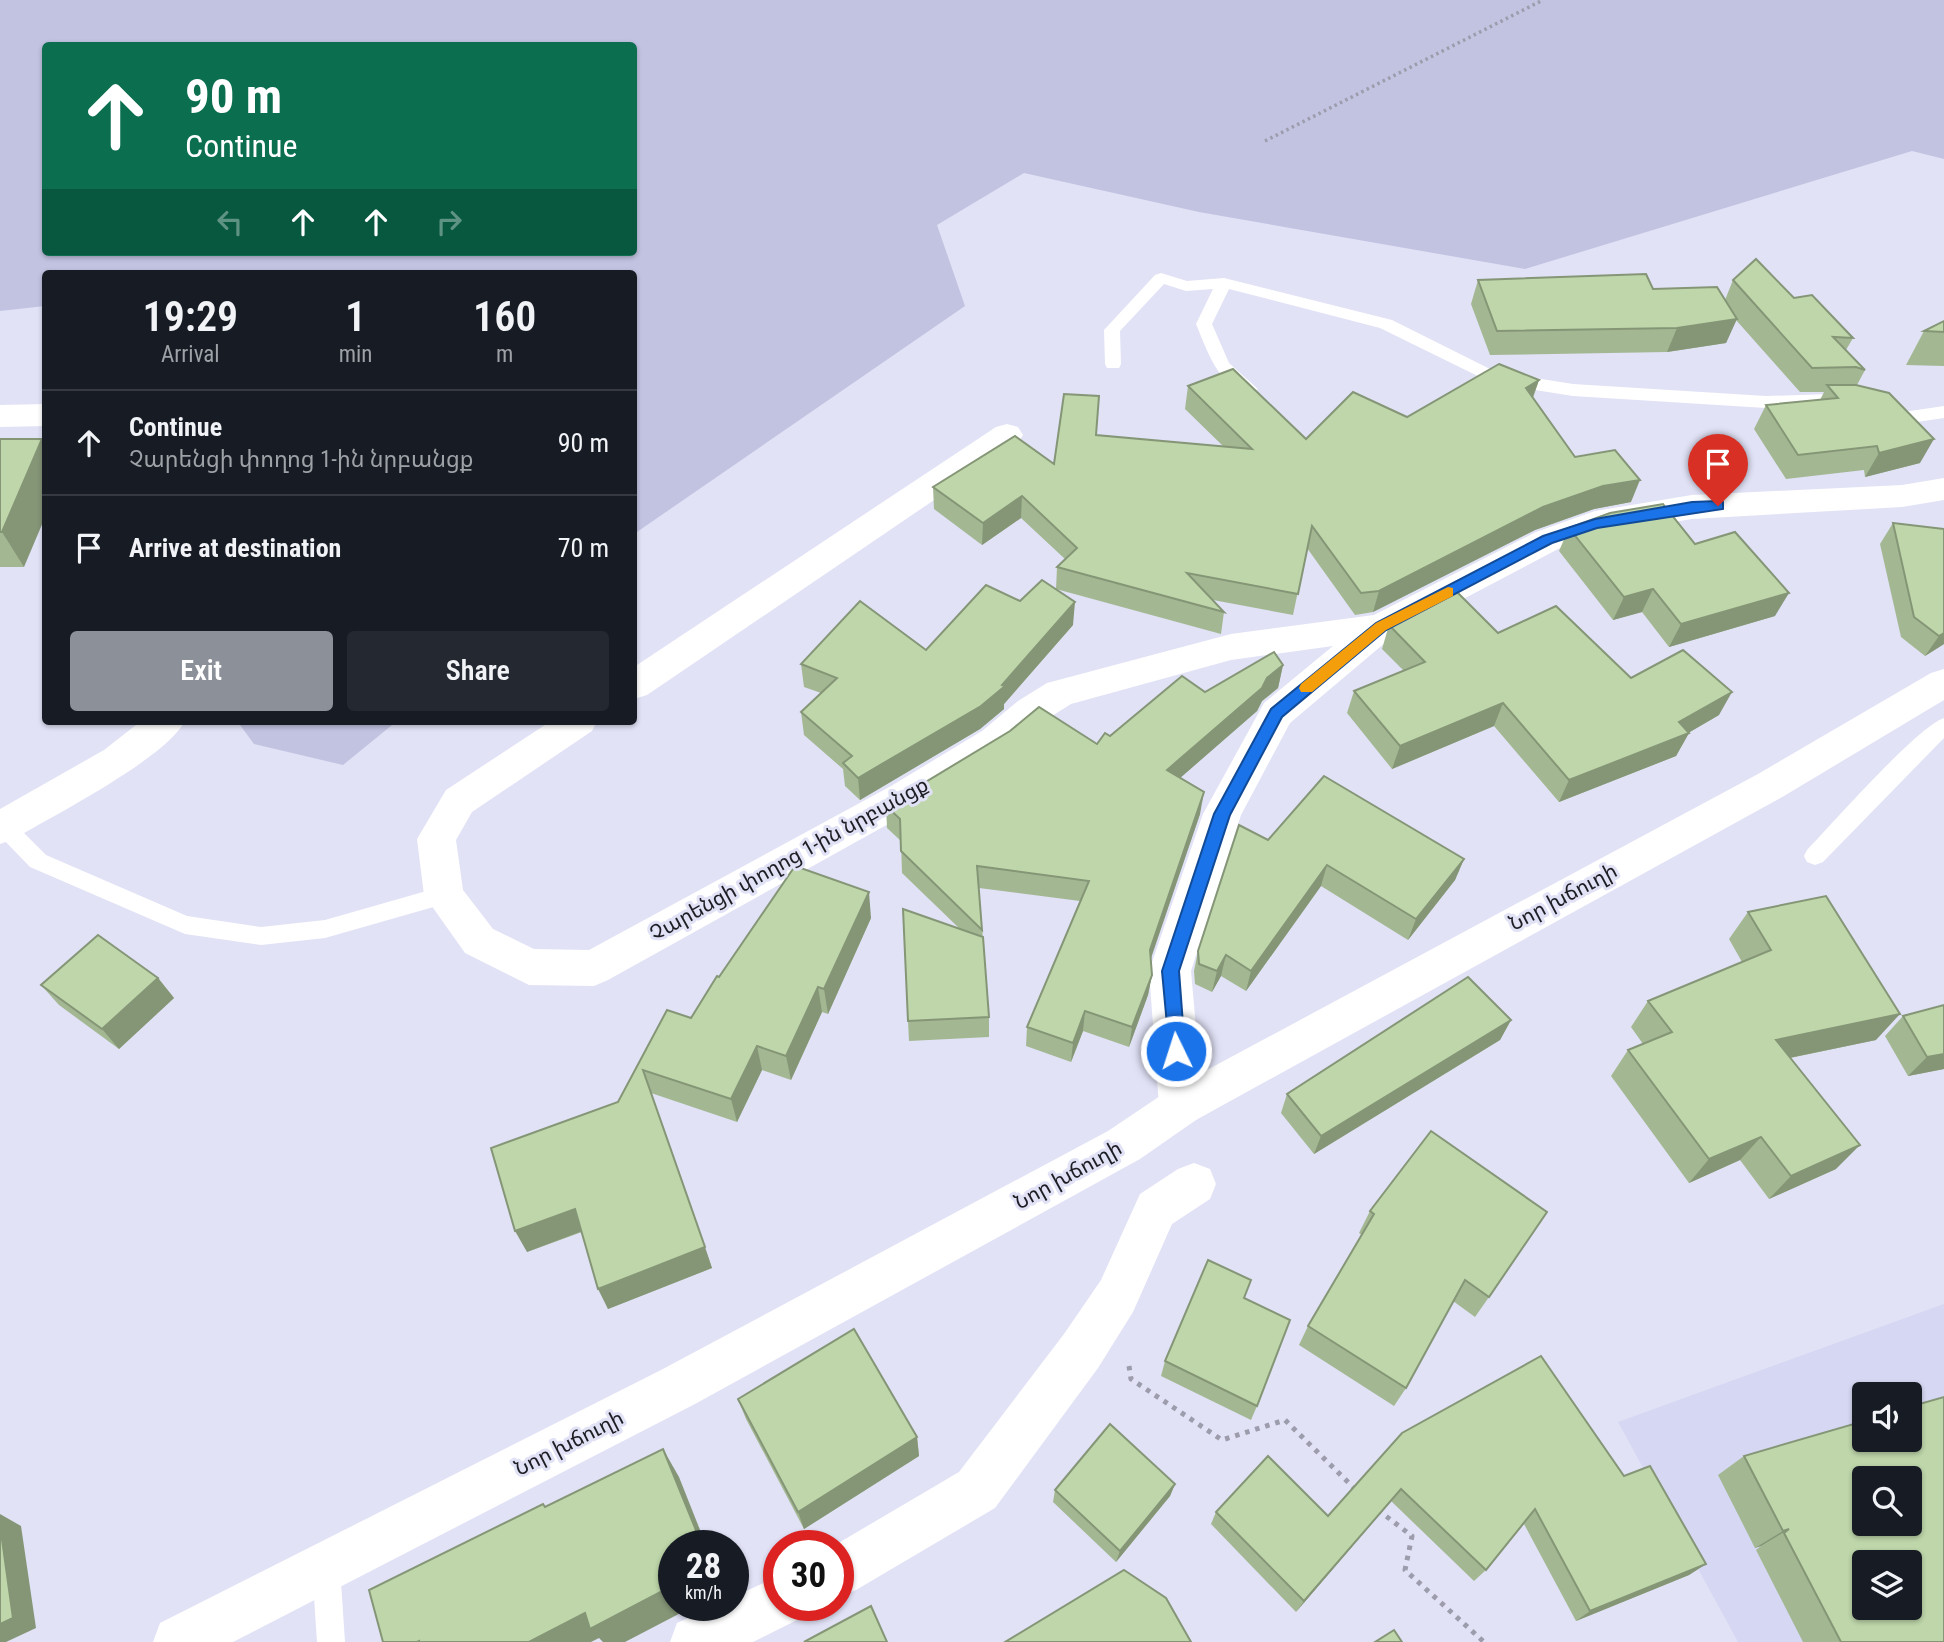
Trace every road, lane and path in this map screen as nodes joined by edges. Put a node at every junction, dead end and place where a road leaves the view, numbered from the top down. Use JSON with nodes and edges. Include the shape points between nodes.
{"nodes":[{"id":1,"x":1543,"y":0,"type":"edge"},
{"id":2,"x":1265,"y":141,"type":"dead end"},
{"id":3,"x":1224,"y":283,"type":"junction"},
{"id":4,"x":1113,"y":364,"type":"dead end"},
{"id":5,"x":1261,"y":400,"type":"edge"},
{"id":6,"x":1843,"y":400,"type":"edge"},
{"id":7,"x":1870,"y":407,"type":"edge"},
{"id":8,"x":1944,"y":412,"type":"edge"},
{"id":9,"x":42,"y":415,"type":"edge"},
{"id":10,"x":0,"y":416,"type":"edge"},
{"id":11,"x":1007,"y":435,"type":"dead end"},
{"id":12,"x":1944,"y":489,"type":"edge"},
{"id":13,"x":1381,"y":627,"type":"junction"},
{"id":14,"x":637,"y":683,"type":"edge"},
{"id":15,"x":1944,"y":683,"type":"edge"},
{"id":16,"x":162,"y":725,"type":"edge"},
{"id":17,"x":573,"y":725,"type":"edge"},
{"id":18,"x":1944,"y":726,"type":"edge"},
{"id":19,"x":2,"y":827,"type":"edge"},
{"id":20,"x":1815,"y":856,"type":"dead end"},
{"id":21,"x":444,"y":895,"type":"junction"},
{"id":22,"x":1181,"y":1106,"type":"junction"},
{"id":23,"x":1194,"y":1184,"type":"dead end"},
{"id":24,"x":1117,"y":1296,"type":"junction"},
{"id":25,"x":1366,"y":1500,"type":"edge"},
{"id":26,"x":1375,"y":1507,"type":"edge"},
{"id":27,"x":854,"y":1562,"type":"edge"},
{"id":28,"x":326,"y":1567,"type":"junction"},
{"id":29,"x":763,"y":1610,"type":"edge"},
{"id":30,"x":179,"y":1642,"type":"edge"},
{"id":31,"x":331,"y":1642,"type":"edge"},
{"id":32,"x":696,"y":1642,"type":"edge"},
{"id":33,"x":1484,"y":1642,"type":"edge"}],
"edges":[{"from":1,"to":2,"type":"path"},
{"from":3,"to":4,"type":"lane","via":[[1186,286],[1161,278],[1112,330]]},
{"from":3,"to":5,"type":"lane","via":[[1204,324],[1222,366]]},
{"from":3,"to":6,"type":"lane","via":[[1386,324],[1492,377],[1573,390],[1766,402]]},
{"from":7,"to":8,"type":"lane","via":[[1910,417]]},
{"from":9,"to":10,"type":"street"},
{"from":11,"to":14,"type":"street"},
{"from":12,"to":13,"type":"street","name":"Չարենցի փողոց 1-ին նրբանցք","via":[[1902,496],[1692,507],[1595,523],[1548,540]]},
{"from":13,"to":21,"type":"street","name":"Չարենցի փողոց 1-ին նրբանցք","via":[[1231,647],[1060,693],[995,741],[904,797],[594,968],[529,967],[479,941]]},
{"from":13,"to":22,"type":"street","via":[[1277,713],[1222,814],[1170,971]]},
{"from":15,"to":22,"type":"street","name":"Նոր խճուղի","via":[[1771,785]]},
{"from":16,"to":19,"type":"street","via":[[117,760]]},
{"from":17,"to":21,"type":"street","name":"Չարենցի փողոց 1-ին նրբանցք","via":[[459,801],[436,839]]},
{"from":18,"to":20,"type":"lane"},
{"from":19,"to":21,"type":"lane","via":[[38,861],[185,925],[261,936],[325,929]]},
{"from":22,"to":28,"type":"street","name":"Նոր խճուղի","via":[[1124,1144],[678,1387]]},
{"from":23,"to":24,"type":"street","via":[[1156,1209]]},
{"from":24,"to":25,"type":"path","via":[[1131,1379],[1222,1440],[1285,1420]]},
{"from":24,"to":27,"type":"street","via":[[1082,1351],[976,1490]]},
{"from":26,"to":33,"type":"path","via":[[1412,1536],[1405,1570]]},
{"from":28,"to":30,"type":"street","name":"Նոր խճուղի"},
{"from":28,"to":31,"type":"lane"},
{"from":29,"to":32,"type":"street"}]}
